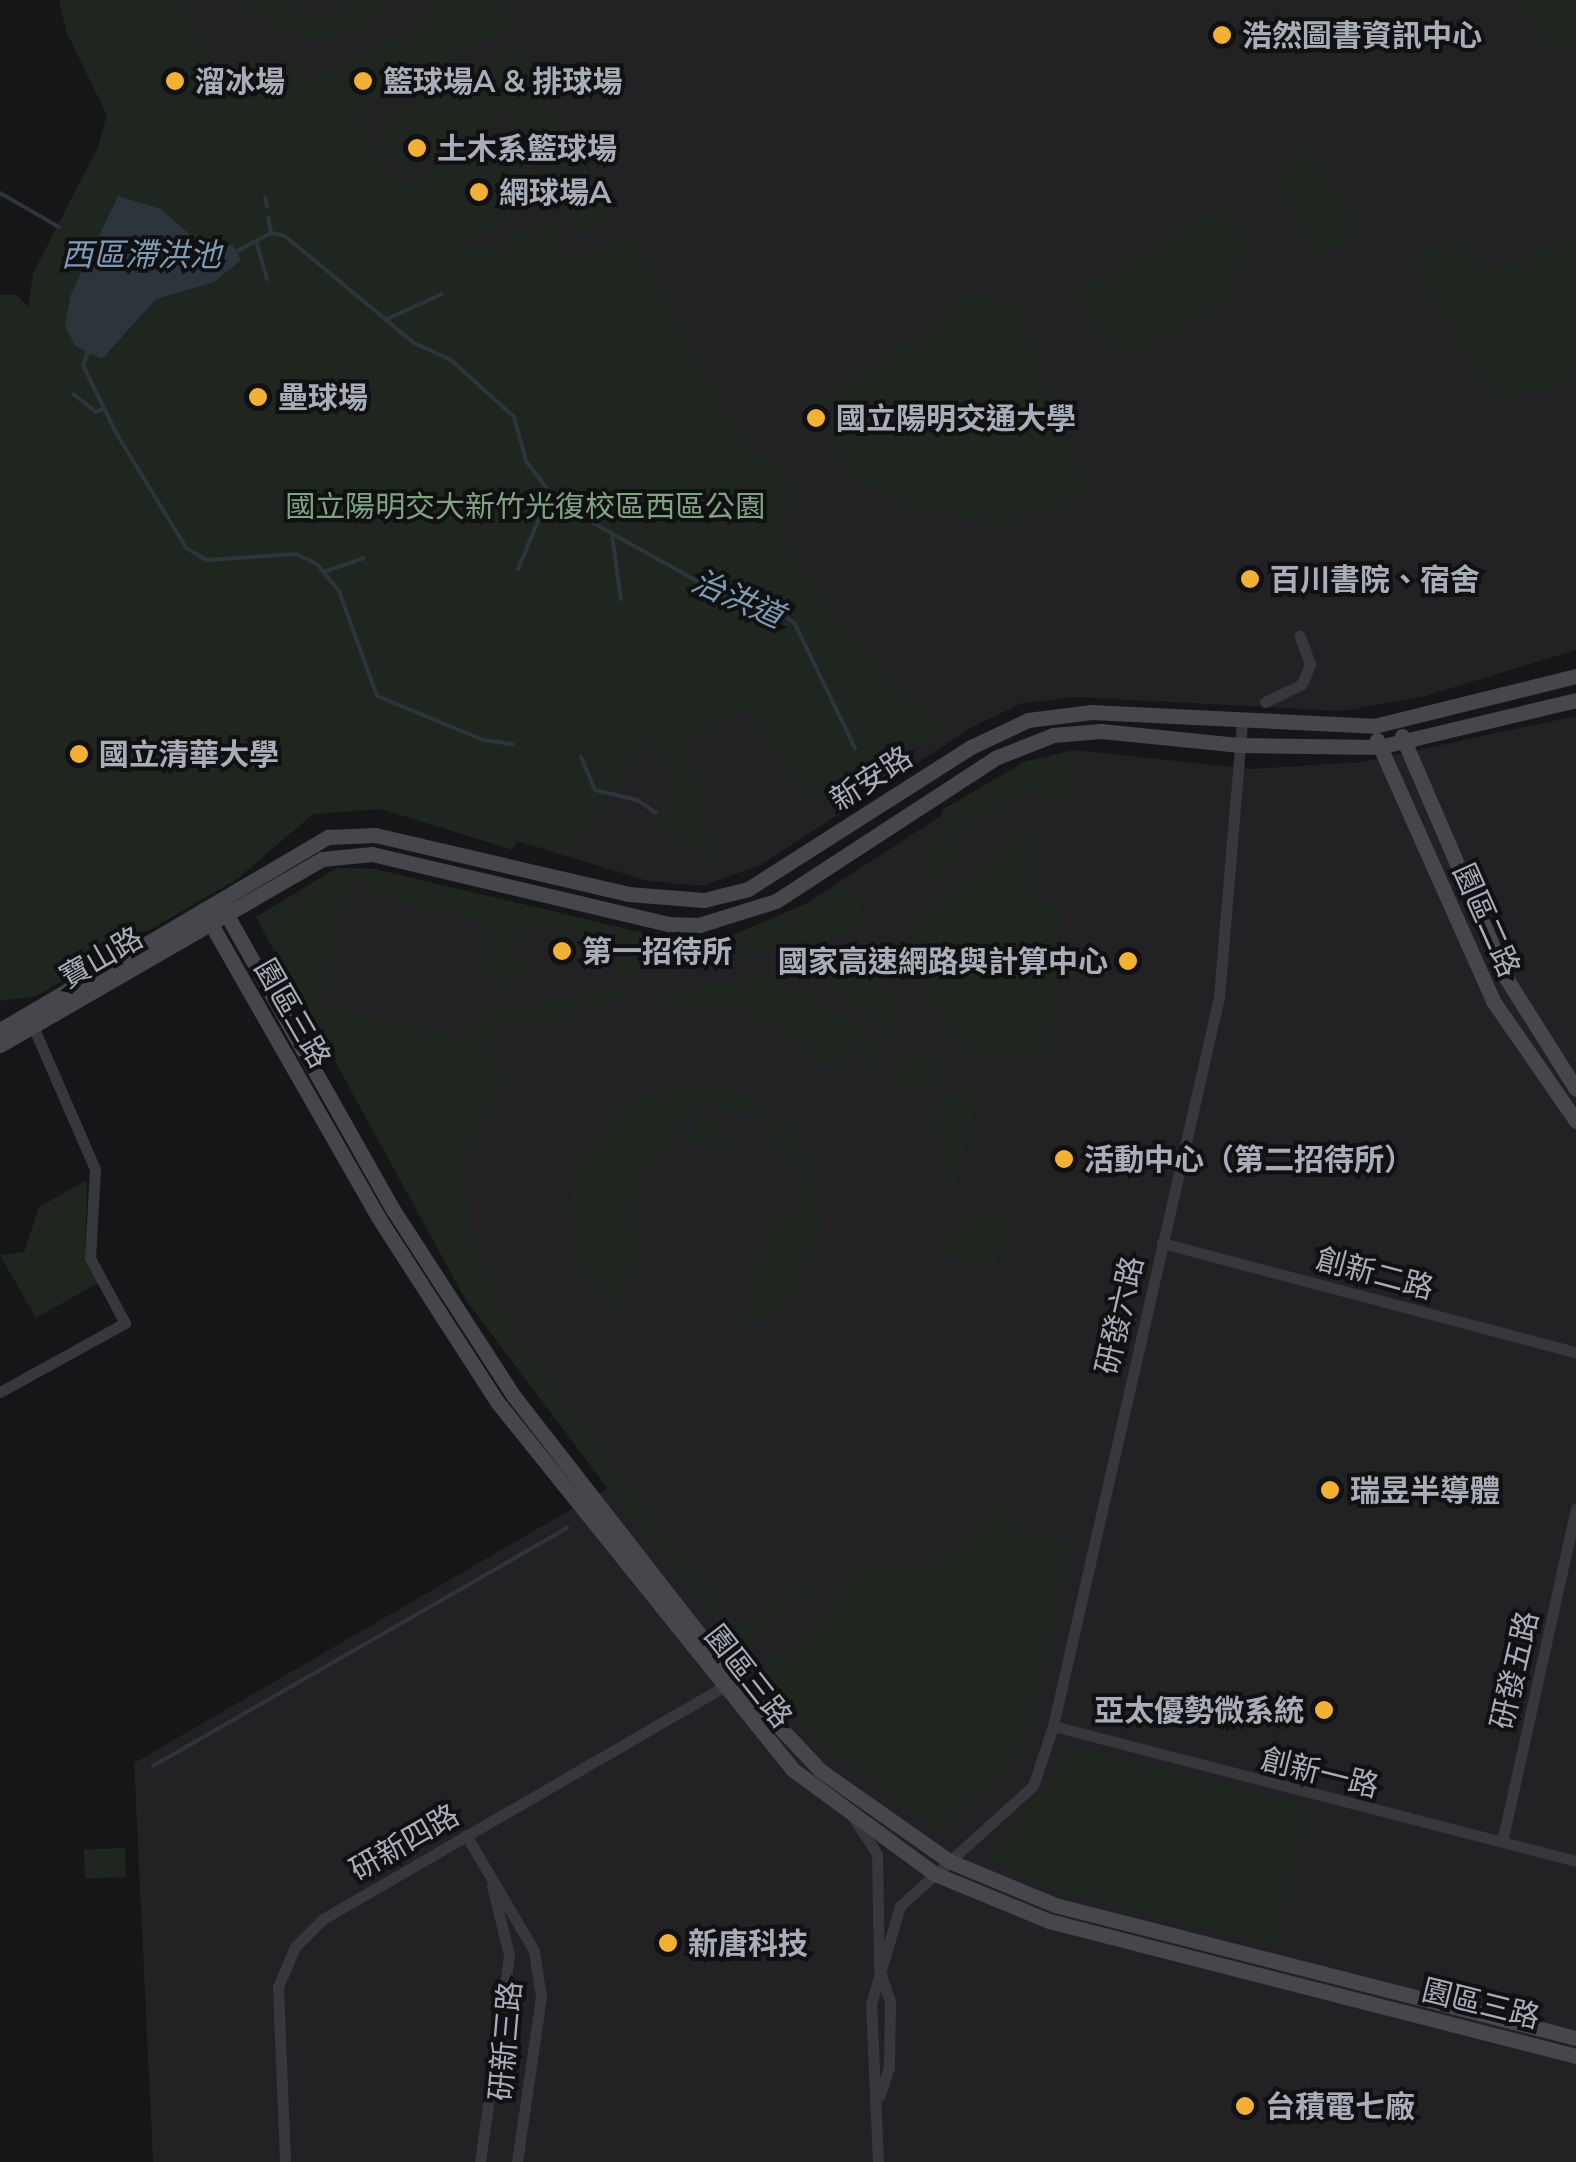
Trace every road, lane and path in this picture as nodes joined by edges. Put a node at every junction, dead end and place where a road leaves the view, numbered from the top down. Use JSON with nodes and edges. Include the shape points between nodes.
{"nodes":[{"id":1,"x":1300,"y":636,"type":"dead end"},
{"id":2,"x":1576,"y":676,"type":"edge"},
{"id":3,"x":1576,"y":700,"type":"edge"},
{"id":4,"x":1265,"y":702,"type":"dead end"},
{"id":5,"x":1242,"y":721,"type":"junction"},
{"id":6,"x":1399,"y":722,"type":"junction"},
{"id":7,"x":1374,"y":726,"type":"junction"},
{"id":8,"x":1403,"y":744,"type":"junction"},
{"id":9,"x":1240,"y":745,"type":"junction"},
{"id":10,"x":1379,"y":747,"type":"junction"},
{"id":11,"x":224,"y":907,"type":"junction"},
{"id":12,"x":207,"y":917,"type":"junction"},
{"id":13,"x":27,"y":1013,"type":"junction"},
{"id":14,"x":34,"y":1028,"type":"junction"},
{"id":15,"x":0,"y":1030,"type":"edge"},
{"id":16,"x":0,"y":1045,"type":"edge"},
{"id":17,"x":1576,"y":1090,"type":"edge"},
{"id":18,"x":1560,"y":1105,"type":"junction"},
{"id":19,"x":1576,"y":1121,"type":"edge"},
{"id":20,"x":1162,"y":1243,"type":"junction"},
{"id":21,"x":1576,"y":1352,"type":"edge"},
{"id":22,"x":0,"y":1392,"type":"edge"},
{"id":23,"x":1576,"y":1508,"type":"edge"},
{"id":24,"x":729,"y":1684,"type":"junction"},
{"id":25,"x":1053,"y":1726,"type":"junction"},
{"id":26,"x":851,"y":1813,"type":"junction"},
{"id":27,"x":466,"y":1835,"type":"junction"},
{"id":28,"x":1502,"y":1842,"type":"junction"},
{"id":29,"x":949,"y":1861,"type":"junction"},
{"id":30,"x":1576,"y":1861,"type":"edge"},
{"id":31,"x":935,"y":1874,"type":"junction"},
{"id":32,"x":490,"y":1878,"type":"junction"},
{"id":33,"x":879,"y":1969,"type":"junction"},
{"id":34,"x":1576,"y":2038,"type":"edge"},
{"id":35,"x":1576,"y":2056,"type":"edge"},
{"id":36,"x":880,"y":2095,"type":"junction"},
{"id":37,"x":285,"y":2162,"type":"edge"},
{"id":38,"x":480,"y":2162,"type":"edge"},
{"id":39,"x":517,"y":2162,"type":"edge"},
{"id":40,"x":878,"y":2162,"type":"edge"}],
"edges":[{"from":1,"to":4,"type":"street","via":[[1310,664],[1302,684]]},
{"from":2,"to":6,"type":"street","name":"新安路"},
{"from":3,"to":8,"type":"street","name":"新安路"},
{"from":5,"to":7,"type":"street","name":"新安路"},
{"from":5,"to":9,"type":"street","name":"研發六路"},
{"from":5,"to":11,"type":"street","name":"新安路","via":[[1092,712],[1028,720],[985,738],[748,889],[704,900],[628,894],[351,834],[312,843]]},
{"from":6,"to":7,"type":"street","name":"新安路"},
{"from":6,"to":8,"type":"street","name":"園區二路"},
{"from":7,"to":10,"type":"street","name":"園區二路"},
{"from":8,"to":10,"type":"street","name":"新安路"},
{"from":8,"to":17,"type":"street","name":"園區二路","via":[[1506,978]]},
{"from":9,"to":10,"type":"street","name":"新安路"},
{"from":9,"to":11,"type":"street","name":"新安路","via":[[1101,731],[1022,744],[776,901],[710,922],[669,924],[348,853]]},
{"from":9,"to":20,"type":"street","name":"研發六路","via":[[1218,997]]},
{"from":10,"to":18,"type":"street","name":"園區二路","via":[[1494,1001]]},
{"from":11,"to":12,"type":"street","name":"寶山路"},
{"from":11,"to":24,"type":"street","name":"園區三路","via":[[447,1300]]},
{"from":12,"to":13,"type":"street","name":"寶山路"},
{"from":12,"to":14,"type":"street","name":"寶山路"},
{"from":12,"to":24,"type":"street","name":"園區三路","via":[[498,1403]]},
{"from":13,"to":14,"type":"street"},
{"from":13,"to":15,"type":"street","name":"寶山路"},
{"from":14,"to":16,"type":"street","name":"寶山路"},
{"from":14,"to":22,"type":"street","via":[[95,1169],[90,1258],[124,1323]]},
{"from":17,"to":18,"type":"street"},
{"from":18,"to":19,"type":"street","name":"園區二路"},
{"from":20,"to":21,"type":"street","name":"創新二路"},
{"from":20,"to":25,"type":"street","name":"研發六路"},
{"from":23,"to":28,"type":"street","name":"研發五路"},
{"from":24,"to":26,"type":"street","name":"園區三路","via":[[792,1770]]},
{"from":24,"to":27,"type":"street","name":"研新四路"},
{"from":24,"to":29,"type":"street","name":"園區三路","via":[[822,1771]]},
{"from":25,"to":28,"type":"street","name":"創新一路"},
{"from":25,"to":29,"type":"street","name":"研發六路","via":[[1033,1786]]},
{"from":26,"to":31,"type":"street","name":"園區三路"},
{"from":26,"to":33,"type":"street","via":[[877,1854]]},
{"from":27,"to":32,"type":"street","name":"研新三路"},
{"from":27,"to":37,"type":"street","name":"研新四路","via":[[323,1919],[295,1947],[278,1987]]},
{"from":28,"to":30,"type":"street","name":"創新一路"},
{"from":29,"to":31,"type":"street","name":"研發六路"},
{"from":29,"to":34,"type":"street","name":"園區三路","via":[[1104,1922]]},
{"from":31,"to":33,"type":"street","name":"研發六路","via":[[900,1906]]},
{"from":31,"to":35,"type":"street","name":"園區三路","via":[[1048,1921]]},
{"from":32,"to":38,"type":"street","name":"研新三路","via":[[509,1956]]},
{"from":32,"to":39,"type":"street","name":"研新三路","via":[[525,1928],[541,1997]]},
{"from":33,"to":36,"type":"street","via":[[868,2046]]},
{"from":33,"to":36,"type":"street","via":[[890,2000],[889,2067]]},
{"from":36,"to":40,"type":"street"}]}
